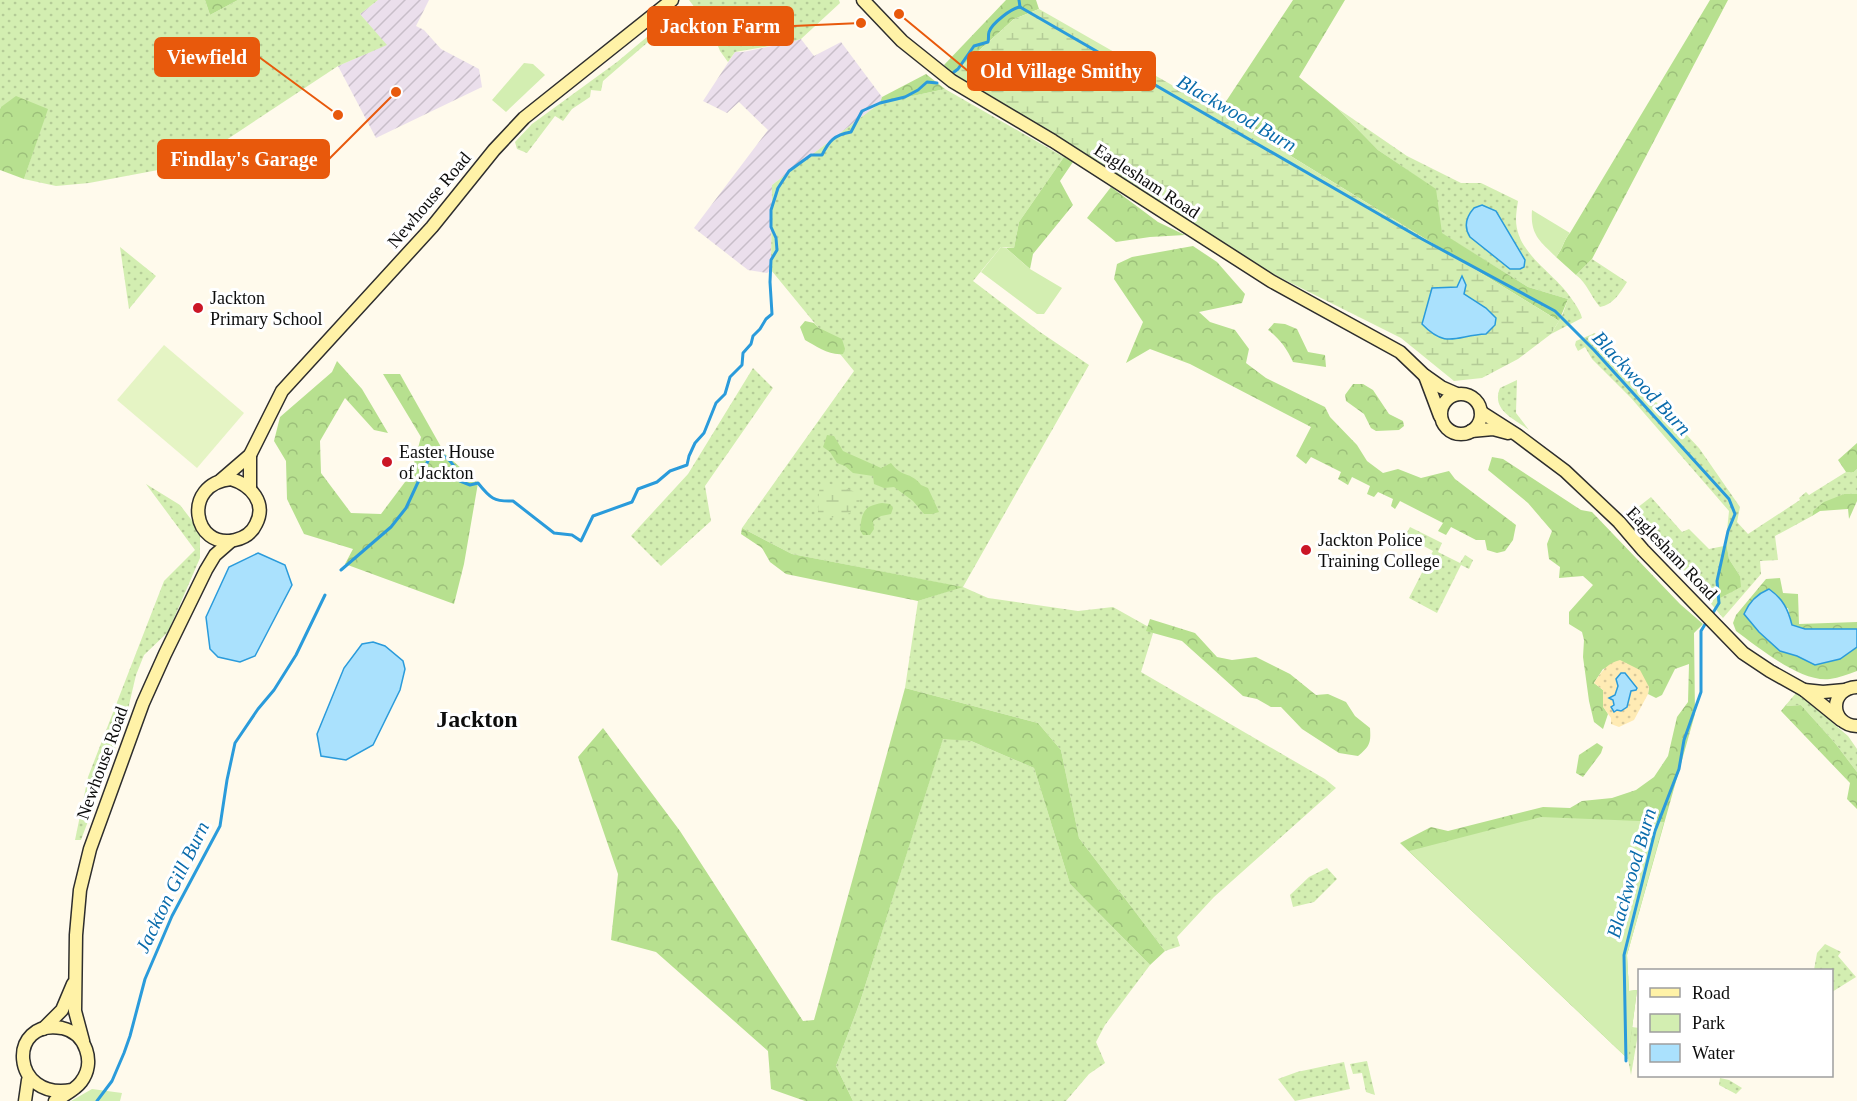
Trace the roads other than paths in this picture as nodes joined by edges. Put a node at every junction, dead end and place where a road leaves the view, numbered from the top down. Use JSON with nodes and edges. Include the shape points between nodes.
{"nodes":[{"id":1,"x":672,"y":0,"type":"edge"},
{"id":2,"x":863,"y":0,"type":"edge"},
{"id":3,"x":1424,"y":375,"type":"junction"},
{"id":4,"x":1457,"y":394,"type":"junction"},
{"id":5,"x":1481,"y":412,"type":"junction"},
{"id":6,"x":1441,"y":418,"type":"junction"},
{"id":7,"x":1472,"y":431,"type":"junction"},
{"id":8,"x":1517,"y":435,"type":"junction"},
{"id":9,"x":250,"y":455,"type":"junction"},
{"id":10,"x":221,"y":480,"type":"junction"},
{"id":11,"x":250,"y":488,"type":"junction"},
{"id":12,"x":207,"y":532,"type":"junction"},
{"id":13,"x":231,"y":541,"type":"junction"},
{"id":14,"x":206,"y":570,"type":"junction"},
{"id":15,"x":1853,"y":688,"type":"edge"},
{"id":16,"x":1804,"y":690,"type":"junction"},
{"id":17,"x":1849,"y":723,"type":"edge"},
{"id":18,"x":1857,"y":737,"type":"edge"},
{"id":19,"x":75,"y":981,"type":"junction"},
{"id":20,"x":43,"y":1029,"type":"junction"},
{"id":21,"x":83,"y":1041,"type":"junction"},
{"id":22,"x":28,"y":1080,"type":"junction"},
{"id":23,"x":72,"y":1090,"type":"junction"},
{"id":24,"x":25,"y":1101,"type":"edge"},
{"id":25,"x":56,"y":1101,"type":"edge"}],
"edges":[{"from":1,"to":9,"type":"street","name":"Newhouse Road","via":[[524,118],[501,142],[432,227],[282,391]]},
{"from":2,"to":3,"type":"street","name":"Eaglesham Road","via":[[902,41],[952,81],[1271,281],[1400,352]]},
{"from":3,"to":4,"type":"street"},
{"from":3,"to":6,"type":"street"},
{"from":4,"to":5,"type":"street","via":[[1476,400]]},
{"from":4,"to":6,"type":"street","via":[[1442,405]]},
{"from":5,"to":7,"type":"street"},
{"from":5,"to":8,"type":"street","name":"Eaglesham Road"},
{"from":6,"to":7,"type":"street","via":[[1454,433]]},
{"from":7,"to":8,"type":"street","via":[[1493,429]]},
{"from":8,"to":16,"type":"street","name":"Eaglesham Road","via":[[1565,471],[1619,522],[1743,653]]},
{"from":9,"to":10,"type":"street","name":"Newhouse Road"},
{"from":9,"to":11,"type":"street","name":"Newhouse Road"},
{"from":10,"to":11,"type":"street","via":[[231,479]]},
{"from":10,"to":12,"type":"street","via":[[204,491],[199,500],[199,520]]},
{"from":11,"to":13,"type":"street","via":[[259,505],[257,521],[249,533]]},
{"from":12,"to":13,"type":"street","via":[[214,539]]},
{"from":12,"to":14,"type":"street","name":"Newhouse Road"},
{"from":13,"to":14,"type":"street","name":"Newhouse Road"},
{"from":14,"to":19,"type":"street","name":"Newhouse Road","via":[[143,703],[90,849],[80,890]]},
{"from":15,"to":16,"type":"street"},
{"from":15,"to":17,"type":"street","via":[[1840,694],[1836,704],[1836,710]]},
{"from":16,"to":17,"type":"street","name":"Eaglesham Road"},
{"from":17,"to":18,"type":"street","name":"Eaglesham Road"},
{"from":19,"to":20,"type":"street","name":"Newhouse Road","via":[[62,1010]]},
{"from":19,"to":21,"type":"street","name":"Newhouse Road","via":[[76,1019]]},
{"from":20,"to":21,"type":"street","via":[[65,1028]]},
{"from":20,"to":22,"type":"street","via":[[27,1043],[23,1053]]},
{"from":21,"to":23,"type":"street","via":[[89,1063],[86,1074]]},
{"from":22,"to":23,"type":"street","via":[[50,1094]]},
{"from":22,"to":24,"type":"street"},
{"from":23,"to":25,"type":"street"}]}
